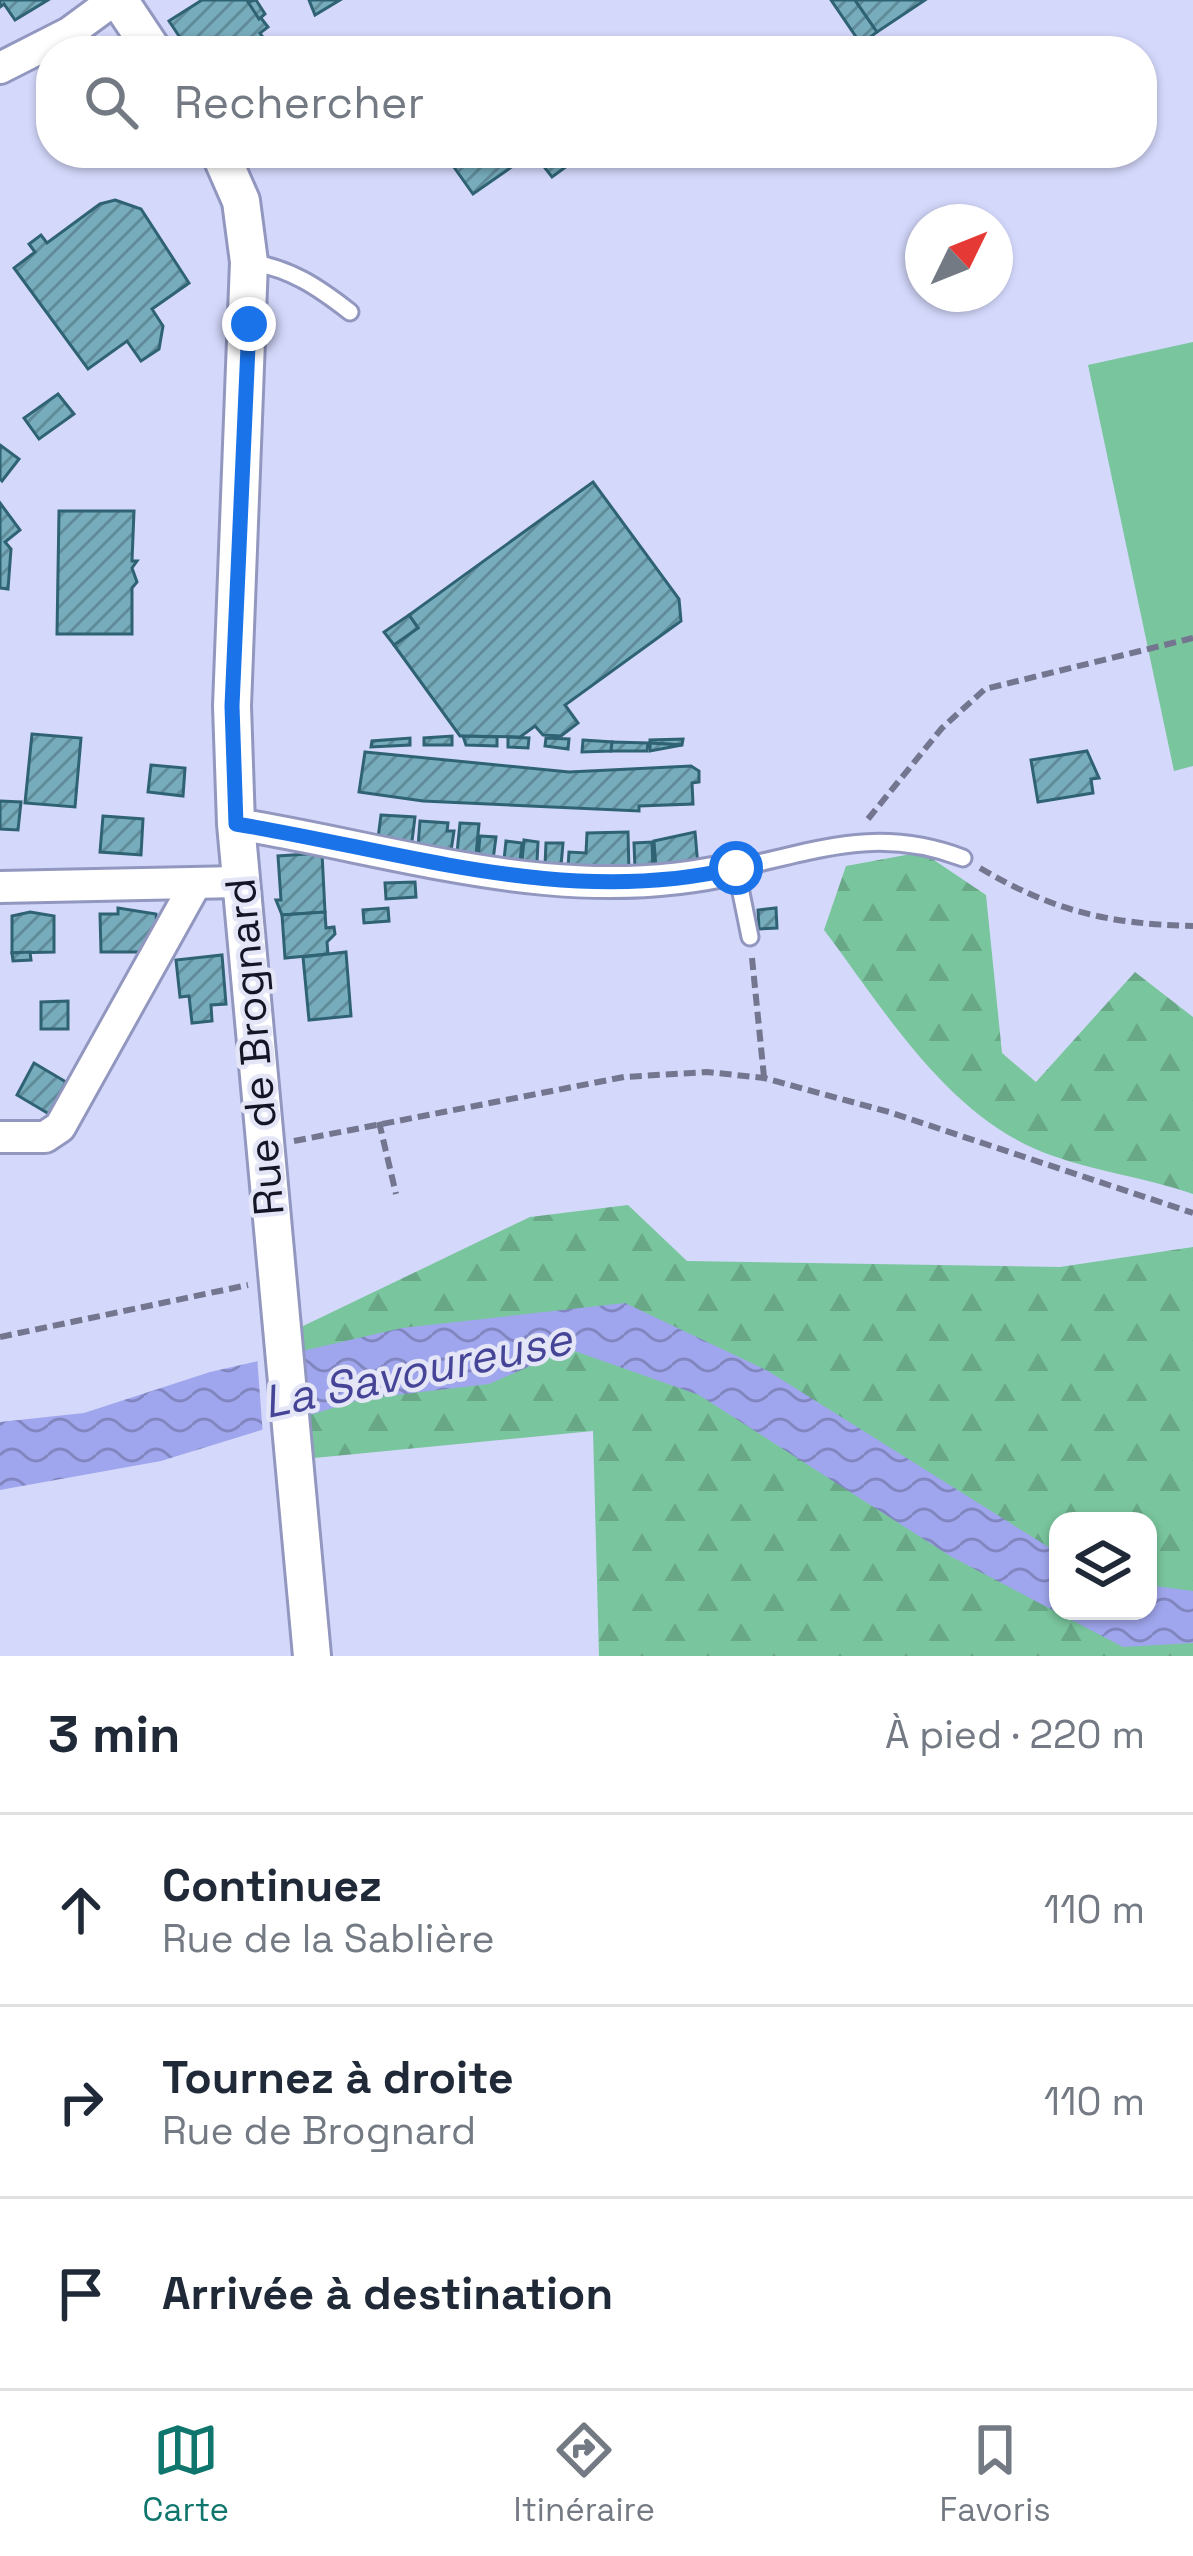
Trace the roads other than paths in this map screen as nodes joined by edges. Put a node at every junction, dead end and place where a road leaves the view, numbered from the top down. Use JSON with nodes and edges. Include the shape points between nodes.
{"nodes":[{"id":1,"x":117,"y":0,"type":"edge"},
{"id":2,"x":63,"y":36,"type":"edge"},
{"id":3,"x":142,"y":36,"type":"edge"},
{"id":4,"x":36,"y":50,"type":"edge"},
{"id":5,"x":0,"y":68,"type":"edge"},
{"id":6,"x":227,"y":168,"type":"edge"},
{"id":7,"x":248,"y":262,"type":"junction"},
{"id":8,"x":350,"y":312,"type":"dead end"},
{"id":9,"x":236,"y":824,"type":"junction"},
{"id":10,"x":963,"y":858,"type":"road end"},
{"id":11,"x":736,"y":868,"type":"junction"},
{"id":12,"x":239,"y":882,"type":"junction"},
{"id":13,"x":196,"y":883,"type":"junction"},
{"id":14,"x":0,"y":887,"type":"edge"},
{"id":15,"x":750,"y":937,"type":"road end"},
{"id":16,"x":0,"y":1137,"type":"edge"},
{"id":17,"x":312,"y":1656,"type":"edge"}],
"edges":[{"from":1,"to":2,"type":"street"},
{"from":1,"to":3,"type":"street"},
{"from":4,"to":5,"type":"street"},
{"from":6,"to":7,"type":"street","name":"Rue de Brognard","via":[[242,201]]},
{"from":7,"to":8,"type":"lane","via":[[314,284]]},
{"from":7,"to":9,"type":"street","name":"Rue de Brognard","via":[[232,706]]},
{"from":9,"to":11,"type":"street","via":[[555,881],[657,883]]},
{"from":9,"to":12,"type":"street","name":"Rue de Brognard"},
{"from":10,"to":11,"type":"lane","via":[[918,841],[837,844]]},
{"from":11,"to":15,"type":"lane"},
{"from":12,"to":13,"type":"street"},
{"from":12,"to":17,"type":"street","name":"Rue de Brognard"},
{"from":13,"to":14,"type":"street"},
{"from":13,"to":16,"type":"street","via":[[60,1127],[45,1137]]}]}
